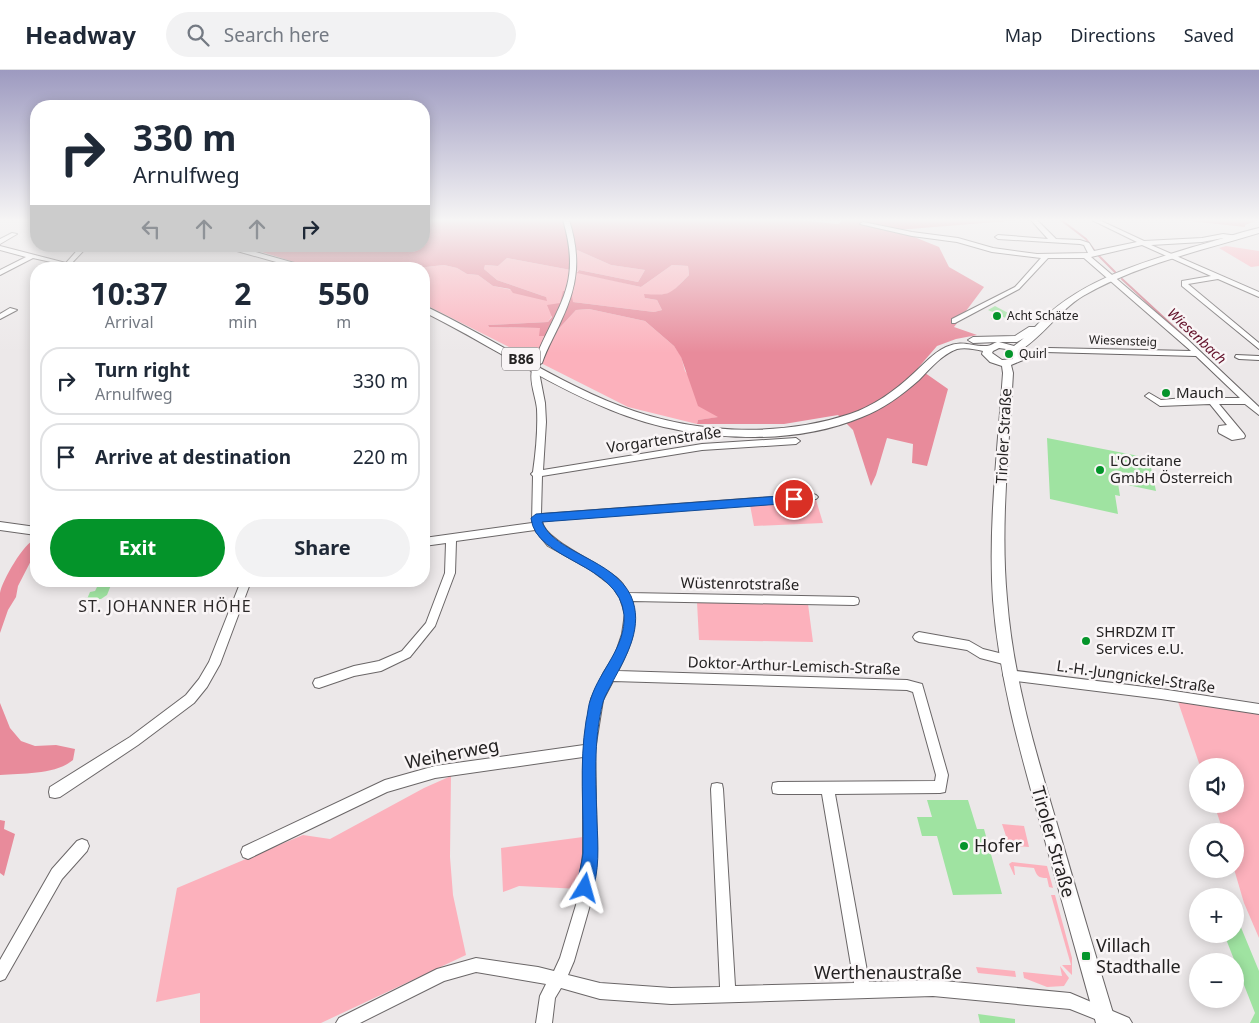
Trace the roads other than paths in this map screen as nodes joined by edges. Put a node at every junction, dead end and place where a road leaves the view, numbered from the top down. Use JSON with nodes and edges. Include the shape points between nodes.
{"nodes":[{"id":1,"x":16,"y":264,"type":"edge"},
{"id":2,"x":574,"y":264,"type":"edge"},
{"id":3,"x":1038,"y":264,"type":"edge"},
{"id":4,"x":1101,"y":264,"type":"edge"},
{"id":5,"x":1152,"y":264,"type":"edge"},
{"id":6,"x":1192,"y":264,"type":"edge"},
{"id":7,"x":0,"y":273,"type":"edge"},
{"id":8,"x":1221,"y":277,"type":"junction"},
{"id":9,"x":1112,"y":278,"type":"junction"},
{"id":10,"x":1259,"y":295,"type":"edge"},
{"id":11,"x":13,"y":310,"type":"dead end"},
{"id":12,"x":430,"y":312,"type":"edge"},
{"id":13,"x":0,"y":317,"type":"edge"},
{"id":14,"x":955,"y":321,"type":"dead end"},
{"id":15,"x":1041,"y":326,"type":"junction"},
{"id":16,"x":1259,"y":347,"type":"edge"},
{"id":17,"x":988,"y":348,"type":"junction"},
{"id":18,"x":1014,"y":350,"type":"junction"},
{"id":19,"x":1048,"y":350,"type":"dead end"},
{"id":20,"x":1197,"y":354,"type":"junction"},
{"id":21,"x":939,"y":356,"type":"junction"},
{"id":22,"x":1239,"y":357,"type":"dead end"},
{"id":23,"x":1259,"y":358,"type":"edge"},
{"id":24,"x":1006,"y":363,"type":"junction"},
{"id":25,"x":1149,"y":396,"type":"dead end"},
{"id":26,"x":1212,"y":401,"type":"junction"},
{"id":27,"x":1247,"y":401,"type":"junction"},
{"id":28,"x":1259,"y":412,"type":"edge"},
{"id":29,"x":1234,"y":428,"type":"dead end"},
{"id":30,"x":796,"y":441,"type":"dead end"},
{"id":31,"x":536,"y":474,"type":"junction"},
{"id":32,"x":813,"y":497,"type":"dead end"},
{"id":33,"x":536,"y":522,"type":"junction"},
{"id":34,"x":0,"y":526,"type":"edge"},
{"id":35,"x":30,"y":530,"type":"edge"},
{"id":36,"x":452,"y":539,"type":"junction"},
{"id":37,"x":430,"y":541,"type":"edge"},
{"id":38,"x":244,"y":587,"type":"edge"},
{"id":39,"x":625,"y":597,"type":"junction"},
{"id":40,"x":854,"y":601,"type":"dead end"},
{"id":41,"x":919,"y":637,"type":"dead end"},
{"id":42,"x":1008,"y":667,"type":"junction"},
{"id":43,"x":608,"y":676,"type":"junction"},
{"id":44,"x":319,"y":683,"type":"dead end"},
{"id":45,"x":1259,"y":709,"type":"edge"},
{"id":46,"x":589,"y":750,"type":"junction"},
{"id":47,"x":778,"y":788,"type":"dead end"},
{"id":48,"x":827,"y":788,"type":"junction"},
{"id":49,"x":717,"y":789,"type":"dead end"},
{"id":50,"x":55,"y":792,"type":"dead end"},
{"id":51,"x":82,"y":846,"type":"dead end"},
{"id":52,"x":248,"y":852,"type":"dead end"},
{"id":53,"x":0,"y":974,"type":"edge"},
{"id":54,"x":558,"y":978,"type":"junction"},
{"id":55,"x":863,"y":989,"type":"junction"},
{"id":56,"x":728,"y":995,"type":"junction"},
{"id":57,"x":1105,"y":1019,"type":"edge"},
{"id":58,"x":344,"y":1023,"type":"edge"},
{"id":59,"x":544,"y":1023,"type":"edge"},
{"id":60,"x":1124,"y":1023,"type":"edge"}],
"edges":[{"from":1,"to":7,"type":"street"},
{"from":2,"to":31,"type":"street","via":[[566,301],[536,368],[541,407]]},
{"from":3,"to":14,"type":"street","via":[[1017,288]]},
{"from":4,"to":9,"type":"street","name":"Wiesensteig"},
{"from":5,"to":9,"type":"main road","number":"B86"},
{"from":6,"to":8,"type":"street"},
{"from":8,"to":10,"type":"street"},
{"from":8,"to":16,"type":"street","via":[[1184,282]]},
{"from":9,"to":15,"type":"main road","number":"B86","via":[[1078,295]]},
{"from":9,"to":20,"type":"street","name":"Wiesensteig"},
{"from":11,"to":13,"type":"street"},
{"from":12,"to":21,"type":"main road","number":"B86","via":[[618,409],[659,422],[713,431],[775,432],[833,423],[869,410],[899,391]]},
{"from":15,"to":18,"type":"main road","number":"B86"},
{"from":15,"to":21,"type":"main road","number":"B86","via":[[1016,339],[959,341],[942,348],[936,353]]},
{"from":17,"to":18,"type":"main road","via":[[998,345]]},
{"from":17,"to":21,"type":"main road","number":"B86","via":[[962,345]]},
{"from":17,"to":24,"type":"main road","via":[[990,357]]},
{"from":18,"to":24,"type":"main road","via":[[1019,358]]},
{"from":19,"to":20,"type":"street","name":"Wiesensteig"},
{"from":20,"to":27,"type":"street","name":"Wiesensteig"},
{"from":22,"to":23,"type":"street"},
{"from":24,"to":42,"type":"main road","name":"Tiroler Straße","via":[[998,566]]},
{"from":25,"to":26,"type":"street","via":[[1160,403]]},
{"from":26,"to":27,"type":"street"},
{"from":26,"to":29,"type":"street"},
{"from":27,"to":28,"type":"street","name":"Wiesensteig"},
{"from":30,"to":31,"type":"street","name":"Vorgartenstraße","via":[[702,447]]},
{"from":31,"to":33,"type":"street"},
{"from":32,"to":33,"type":"street"},
{"from":33,"to":36,"type":"street"},
{"from":33,"to":39,"type":"street","via":[[552,543],[595,567],[616,583]]},
{"from":34,"to":35,"type":"street"},
{"from":36,"to":37,"type":"street"},
{"from":36,"to":44,"type":"street","via":[[450,574],[430,626],[406,654],[381,666]]},
{"from":38,"to":50,"type":"street","via":[[214,664],[190,698],[134,742]]},
{"from":39,"to":40,"type":"street","name":"Wüstenrotstraße"},
{"from":39,"to":43,"type":"street","via":[[630,614],[628,634]]},
{"from":41,"to":42,"type":"street","via":[[969,646]]},
{"from":42,"to":45,"type":"street","name":"L.-H.-Jungnickel-Straße"},
{"from":42,"to":57,"type":"main road","name":"Tiroler Straße","via":[[1025,743]]},
{"from":43,"to":46,"type":"street","via":[[597,699]]},
{"from":43,"to":48,"type":"street","name":"Doktor-Arthur-Lemisch-Straße","via":[[906,685],[918,688],[942,775],[940,787]]},
{"from":46,"to":52,"type":"street","name":"Weiherweg","via":[[435,772],[385,786]]},
{"from":46,"to":54,"type":"street","via":[[590,854],[583,905],[567,961]]},
{"from":47,"to":48,"type":"street"},
{"from":48,"to":55,"type":"street"},
{"from":49,"to":56,"type":"street"},
{"from":51,"to":53,"type":"street","via":[[56,874]]},
{"from":54,"to":56,"type":"street","name":"Werthenaustraße","via":[[600,990],[671,996]]},
{"from":54,"to":58,"type":"street","name":"Werthenaustraße","via":[[476,965],[442,974]]},
{"from":54,"to":59,"type":"street","via":[[548,996]]},
{"from":55,"to":56,"type":"street","name":"Werthenaustraße"},
{"from":55,"to":57,"type":"street","name":"Werthenaustraße","via":[[933,988],[1070,1002]]},
{"from":57,"to":60,"type":"street","name":"Werthenaustraße"}]}
